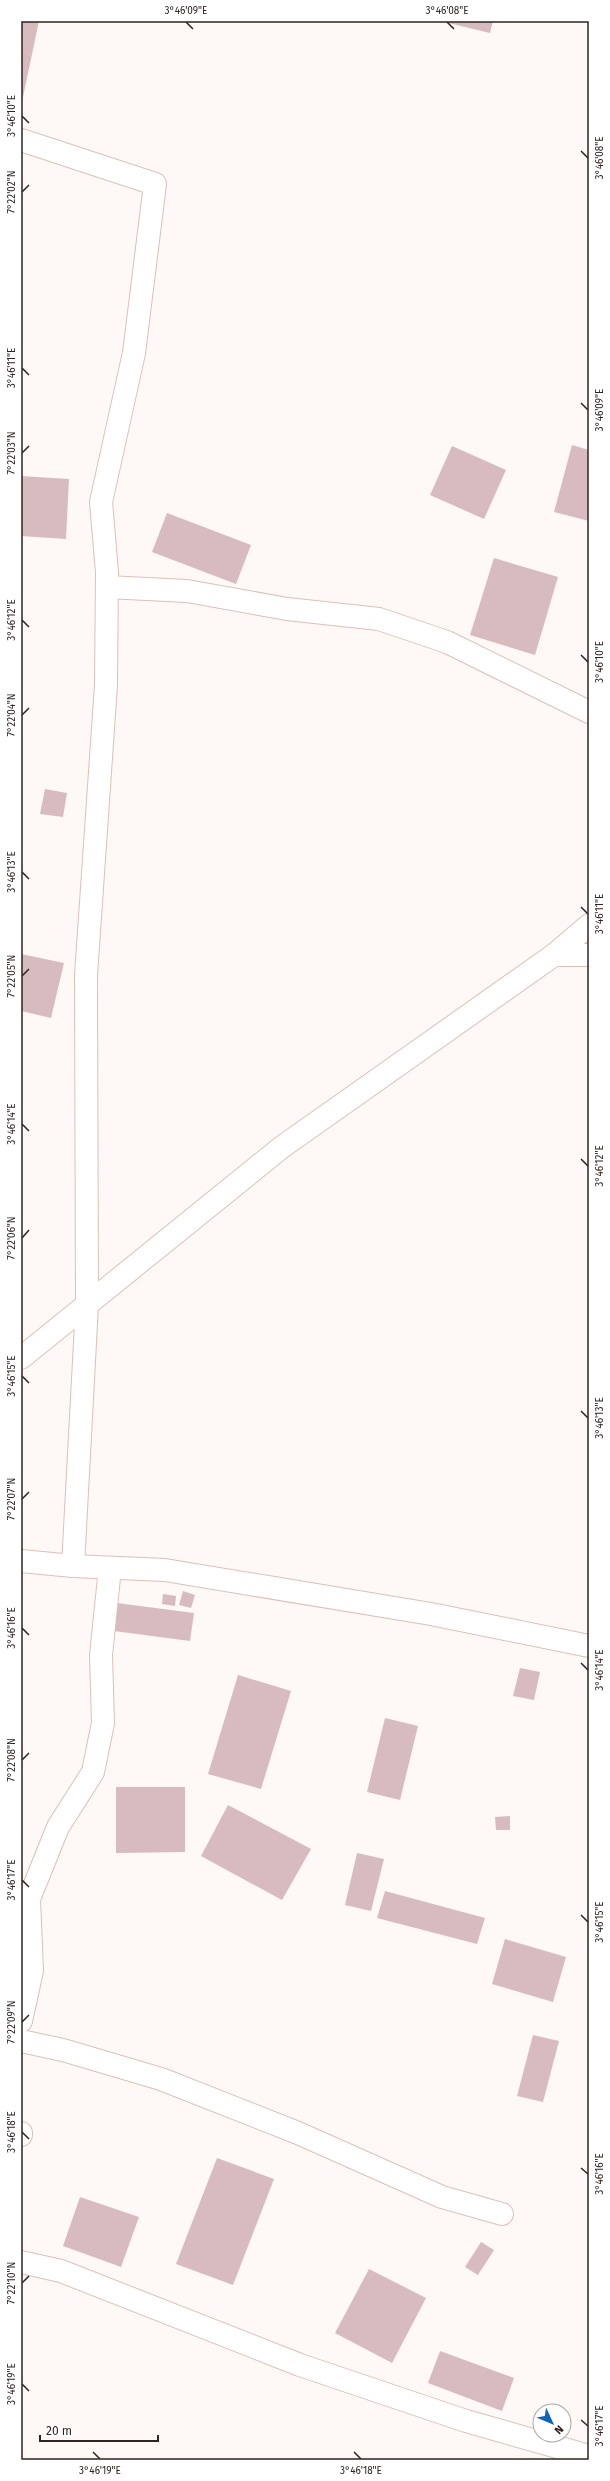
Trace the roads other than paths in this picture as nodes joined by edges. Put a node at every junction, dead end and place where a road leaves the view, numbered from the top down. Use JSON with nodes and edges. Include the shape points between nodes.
{"nodes":[{"id":1,"x":21,"y":140,"type":"edge"},
{"id":2,"x":107,"y":587,"type":"junction"},
{"id":3,"x":589,"y":712,"type":"edge"},
{"id":4,"x":589,"y":925,"type":"edge"},
{"id":5,"x":554,"y":955,"type":"junction"},
{"id":6,"x":589,"y":956,"type":"edge"},
{"id":7,"x":87,"y":1305,"type":"junction"},
{"id":8,"x":21,"y":1358,"type":"edge"},
{"id":9,"x":21,"y":1561,"type":"edge"},
{"id":10,"x":73,"y":1566,"type":"junction"},
{"id":11,"x":110,"y":1568,"type":"junction"},
{"id":12,"x":589,"y":1646,"type":"edge"},
{"id":13,"x":21,"y":2021,"type":"edge"},
{"id":14,"x":21,"y":2041,"type":"edge"},
{"id":15,"x":502,"y":2214,"type":"dead end"},
{"id":16,"x":21,"y":2262,"type":"edge"},
{"id":17,"x":589,"y":2456,"type":"edge"}],
"edges":[{"from":1,"to":2,"type":"street","via":[[155,184],[134,353],[101,502]]},
{"from":2,"to":3,"type":"street","via":[[187,591],[286,610],[379,619],[447,642]]},
{"from":2,"to":7,"type":"street","via":[[106,685],[86,975]]},
{"from":4,"to":5,"type":"street"},
{"from":5,"to":6,"type":"street"},
{"from":5,"to":7,"type":"street","via":[[282,1147]]},
{"from":7,"to":8,"type":"street"},
{"from":7,"to":10,"type":"street"},
{"from":9,"to":10,"type":"street"},
{"from":10,"to":11,"type":"street"},
{"from":11,"to":12,"type":"street","via":[[173,1571],[432,1614]]},
{"from":11,"to":13,"type":"street","via":[[101,1655],[103,1723],[93,1772],[58,1827],[29,1899],[32,1971]]},
{"from":14,"to":15,"type":"street","via":[[62,2050],[160,2079],[298,2133],[442,2197]]},
{"from":16,"to":17,"type":"street","via":[[61,2271],[300,2366],[466,2421]]}]}
